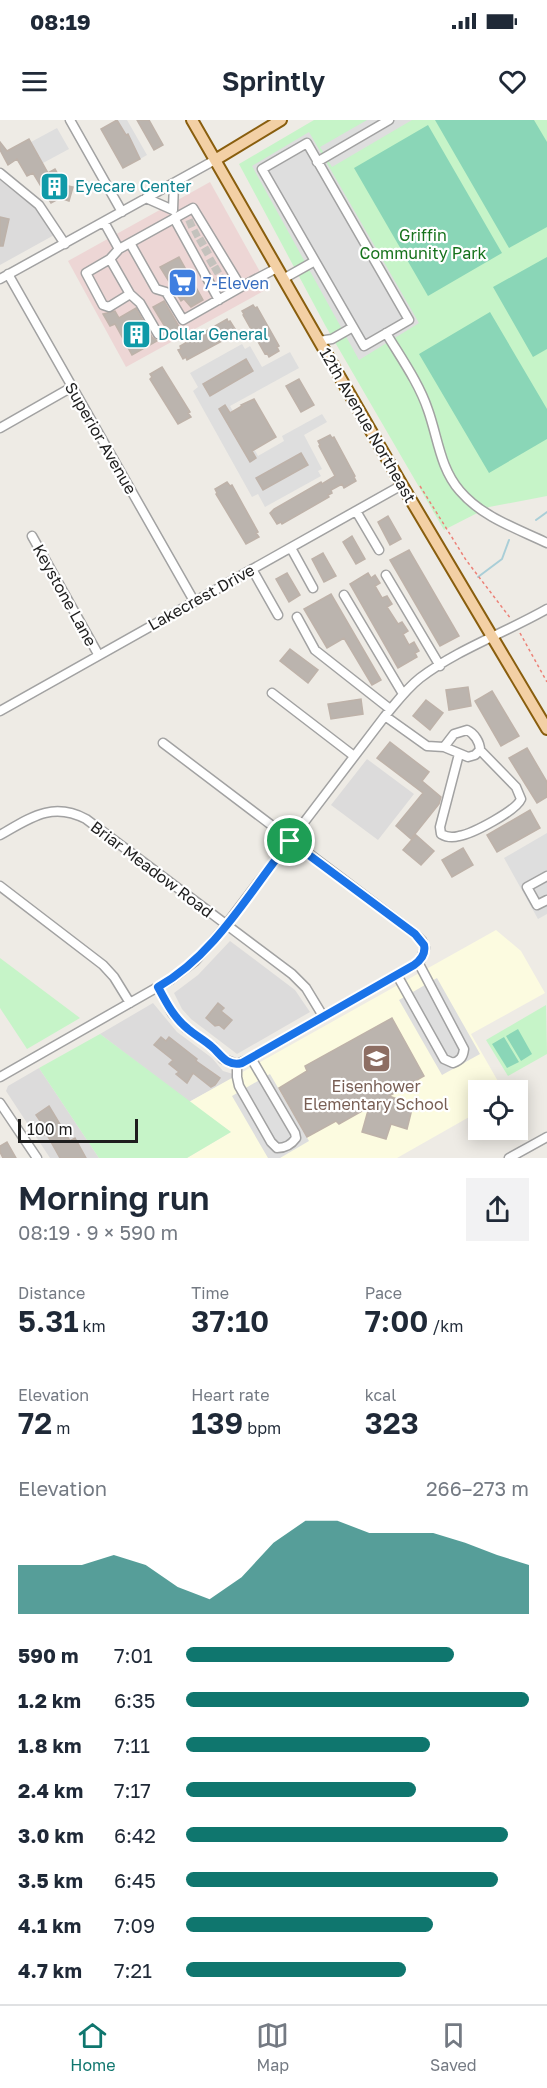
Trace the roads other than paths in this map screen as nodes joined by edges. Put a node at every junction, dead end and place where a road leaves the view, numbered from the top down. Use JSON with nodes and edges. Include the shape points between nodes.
{"nodes":[{"id":1,"x":70,"y":120,"type":"edge"},
{"id":2,"x":192,"y":120,"type":"edge"},
{"id":3,"x":281,"y":120,"type":"edge"},
{"id":4,"x":389,"y":120,"type":"edge"},
{"id":5,"x":214,"y":160,"type":"junction"},
{"id":6,"x":317,"y":162,"type":"junction"},
{"id":7,"x":0,"y":173,"type":"edge"},
{"id":8,"x":174,"y":183,"type":"junction"},
{"id":9,"x":146,"y":198,"type":"junction"},
{"id":10,"x":122,"y":212,"type":"junction"},
{"id":11,"x":175,"y":215,"type":"junction"},
{"id":12,"x":104,"y":222,"type":"junction"},
{"id":13,"x":190,"y":224,"type":"junction"},
{"id":14,"x":196,"y":233,"type":"junction"},
{"id":15,"x":201,"y":242,"type":"junction"},
{"id":16,"x":130,"y":243,"type":"junction"},
{"id":17,"x":65,"y":244,"type":"junction"},
{"id":18,"x":119,"y":249,"type":"junction"},
{"id":19,"x":206,"y":251,"type":"junction"},
{"id":20,"x":110,"y":259,"type":"junction"},
{"id":21,"x":315,"y":261,"type":"junction"},
{"id":22,"x":214,"y":266,"type":"junction"},
{"id":23,"x":277,"y":268,"type":"junction"},
{"id":24,"x":4,"y":277,"type":"edge"},
{"id":25,"x":222,"y":279,"type":"junction"},
{"id":26,"x":283,"y":279,"type":"junction"},
{"id":27,"x":241,"y":287,"type":"junction"},
{"id":28,"x":130,"y":294,"type":"junction"},
{"id":29,"x":219,"y":300,"type":"junction"},
{"id":30,"x":353,"y":327,"type":"junction"},
{"id":31,"x":387,"y":333,"type":"junction"},
{"id":32,"x":158,"y":334,"type":"dead end"},
{"id":33,"x":319,"y":341,"type":"junction"},
{"id":34,"x":72,"y":387,"type":"junction"},
{"id":35,"x":0,"y":428,"type":"edge"},
{"id":36,"x":402,"y":484,"type":"junction"},
{"id":37,"x":356,"y":511,"type":"junction"},
{"id":38,"x":32,"y":536,"type":"dead end"},
{"id":39,"x":547,"y":543,"type":"edge"},
{"id":40,"x":291,"y":548,"type":"junction"},
{"id":41,"x":378,"y":550,"type":"dead end"},
{"id":42,"x":252,"y":569,"type":"junction"},
{"id":43,"x":386,"y":575,"type":"dead end"},
{"id":44,"x":313,"y":588,"type":"dead end"},
{"id":45,"x":344,"y":596,"type":"dead end"},
{"id":46,"x":194,"y":601,"type":"junction"},
{"id":47,"x":547,"y":609,"type":"edge"},
{"id":48,"x":278,"y":615,"type":"dead end"},
{"id":49,"x":297,"y":617,"type":"dead end"},
{"id":50,"x":492,"y":637,"type":"junction"},
{"id":51,"x":99,"y":654,"type":"junction"},
{"id":52,"x":440,"y":666,"type":"junction"},
{"id":53,"x":272,"y":693,"type":"dead end"},
{"id":54,"x":403,"y":694,"type":"junction"},
{"id":55,"x":1,"y":707,"type":"edge"},
{"id":56,"x":387,"y":712,"type":"junction"},
{"id":57,"x":547,"y":729,"type":"edge"},
{"id":58,"x":163,"y":743,"type":"dead end"},
{"id":59,"x":444,"y":747,"type":"junction"},
{"id":60,"x":480,"y":750,"type":"junction"},
{"id":61,"x":459,"y":754,"type":"junction"},
{"id":62,"x":354,"y":756,"type":"junction"},
{"id":63,"x":0,"y":836,"type":"edge"},
{"id":64,"x":290,"y":841,"type":"junction"},
{"id":65,"x":547,"y":876,"type":"edge"},
{"id":66,"x":0,"y":886,"type":"edge"},
{"id":67,"x":547,"y":900,"type":"edge"},
{"id":68,"x":226,"y":925,"type":"junction"},
{"id":69,"x":418,"y":962,"type":"junction"},
{"id":70,"x":397,"y":975,"type":"junction"},
{"id":71,"x":158,"y":987,"type":"junction"},
{"id":72,"x":130,"y":1003,"type":"junction"},
{"id":73,"x":323,"y":1016,"type":"junction"},
{"id":74,"x":251,"y":1058,"type":"junction"},
{"id":75,"x":237,"y":1064,"type":"junction"},
{"id":76,"x":0,"y":1077,"type":"edge"},
{"id":77,"x":0,"y":1103,"type":"edge"},
{"id":78,"x":547,"y":1137,"type":"edge"},
{"id":79,"x":37,"y":1158,"type":"edge"},
{"id":80,"x":509,"y":1158,"type":"edge"}],
"edges":[{"from":1,"to":10,"type":"street"},
{"from":2,"to":5,"type":"main road","name":"12th Avenue Northeast"},
{"from":3,"to":5,"type":"main road"},
{"from":4,"to":6,"type":"street"},
{"from":5,"to":8,"type":"street"},
{"from":5,"to":23,"type":"main road","name":"12th Avenue Northeast"},
{"from":6,"to":21,"type":"street","via":[[307,143],[262,169]]},
{"from":6,"to":31,"type":"street","via":[[409,320]]},
{"from":7,"to":17,"type":"street","via":[[39,205]]},
{"from":8,"to":9,"type":"street"},
{"from":8,"to":11,"type":"street"},
{"from":9,"to":10,"type":"street"},
{"from":9,"to":11,"type":"street"},
{"from":10,"to":12,"type":"street"},
{"from":11,"to":13,"type":"street"},
{"from":11,"to":13,"type":"street","via":[[193,208]]},
{"from":11,"to":16,"type":"street"},
{"from":12,"to":17,"type":"street"},
{"from":12,"to":18,"type":"street"},
{"from":13,"to":14,"type":"street"},
{"from":13,"to":14,"type":"street"},
{"from":14,"to":15,"type":"street"},
{"from":14,"to":15,"type":"street"},
{"from":15,"to":19,"type":"street"},
{"from":15,"to":19,"type":"street"},
{"from":16,"to":18,"type":"street"},
{"from":16,"to":29,"type":"street","via":[[156,289],[165,292],[183,320]]},
{"from":17,"to":24,"type":"street"},
{"from":18,"to":20,"type":"street"},
{"from":19,"to":22,"type":"street"},
{"from":19,"to":22,"type":"street"},
{"from":20,"to":28,"type":"street"},
{"from":20,"to":28,"type":"street","via":[[86,273],[103,304],[109,307]]},
{"from":21,"to":26,"type":"street"},
{"from":21,"to":30,"type":"street"},
{"from":22,"to":25,"type":"street"},
{"from":22,"to":25,"type":"street"},
{"from":23,"to":26,"type":"main road","name":"12th Avenue Northeast"},
{"from":23,"to":27,"type":"street"},
{"from":24,"to":34,"type":"street","name":"Superior Avenue"},
{"from":25,"to":27,"type":"street"},
{"from":25,"to":29,"type":"street"},
{"from":26,"to":33,"type":"main road","name":"12th Avenue Northeast"},
{"from":27,"to":29,"type":"street"},
{"from":28,"to":32,"type":"street","via":[[140,303]]},
{"from":30,"to":31,"type":"street","via":[[364,346]]},
{"from":30,"to":33,"type":"street","via":[[332,339]]},
{"from":31,"to":39,"type":"street","via":[[420,391],[439,452],[460,491],[492,516]]},
{"from":33,"to":36,"type":"main road","name":"12th Avenue Northeast"},
{"from":34,"to":35,"type":"street"},
{"from":34,"to":46,"type":"street","name":"Superior Avenue"},
{"from":36,"to":37,"type":"street","name":"Lakecrest Drive"},
{"from":36,"to":50,"type":"main road","name":"12th Avenue Northeast"},
{"from":37,"to":40,"type":"street","name":"Lakecrest Drive"},
{"from":37,"to":41,"type":"street"},
{"from":38,"to":51,"type":"street","name":"Keystone Lane"},
{"from":40,"to":42,"type":"street","name":"Lakecrest Drive"},
{"from":40,"to":44,"type":"street"},
{"from":42,"to":46,"type":"street","name":"Lakecrest Drive"},
{"from":42,"to":48,"type":"street"},
{"from":43,"to":52,"type":"street"},
{"from":45,"to":54,"type":"street"},
{"from":46,"to":51,"type":"street","name":"Lakecrest Drive"},
{"from":47,"to":50,"type":"street"},
{"from":49,"to":56,"type":"street","via":[[315,650]]},
{"from":50,"to":52,"type":"street"},
{"from":50,"to":57,"type":"main road","name":"12th Avenue Northeast"},
{"from":51,"to":55,"type":"street","name":"Lakecrest Drive"},
{"from":52,"to":54,"type":"street"},
{"from":53,"to":62,"type":"street"},
{"from":54,"to":56,"type":"street"},
{"from":56,"to":59,"type":"street","via":[[423,744]]},
{"from":56,"to":62,"type":"street"},
{"from":58,"to":64,"type":"street"},
{"from":59,"to":60,"type":"street","via":[[454,734],[467,730]]},
{"from":59,"to":61,"type":"street"},
{"from":60,"to":61,"type":"street","via":[[472,757]]},
{"from":60,"to":61,"type":"street","via":[[516,787],[520,799],[515,807],[469,833],[446,837],[440,827]]},
{"from":62,"to":64,"type":"street"},
{"from":63,"to":68,"type":"street","name":"Briar Meadow Road","via":[[51,811],[70,812],[86,819]]},
{"from":64,"to":68,"type":"street"},
{"from":64,"to":69,"type":"street","via":[[415,934],[425,948]]},
{"from":65,"to":67,"type":"street","via":[[527,887],[537,906]]},
{"from":66,"to":72,"type":"street","via":[[103,965]]},
{"from":68,"to":71,"type":"street","via":[[188,968]]},
{"from":68,"to":73,"type":"street","name":"Briar Meadow Road","via":[[300,982]]},
{"from":69,"to":70,"type":"street"},
{"from":69,"to":70,"type":"street","via":[[464,1049],[459,1061],[444,1059]]},
{"from":70,"to":73,"type":"street"},
{"from":71,"to":72,"type":"street"},
{"from":71,"to":75,"type":"street","via":[[172,1013],[186,1028],[224,1059]]},
{"from":72,"to":76,"type":"street"},
{"from":73,"to":74,"type":"street"},
{"from":74,"to":75,"type":"street"},
{"from":74,"to":75,"type":"street","via":[[295,1133],[293,1143],[283,1148],[271,1142],[239,1086]]},
{"from":77,"to":79,"type":"street"},
{"from":78,"to":80,"type":"street"}]}
